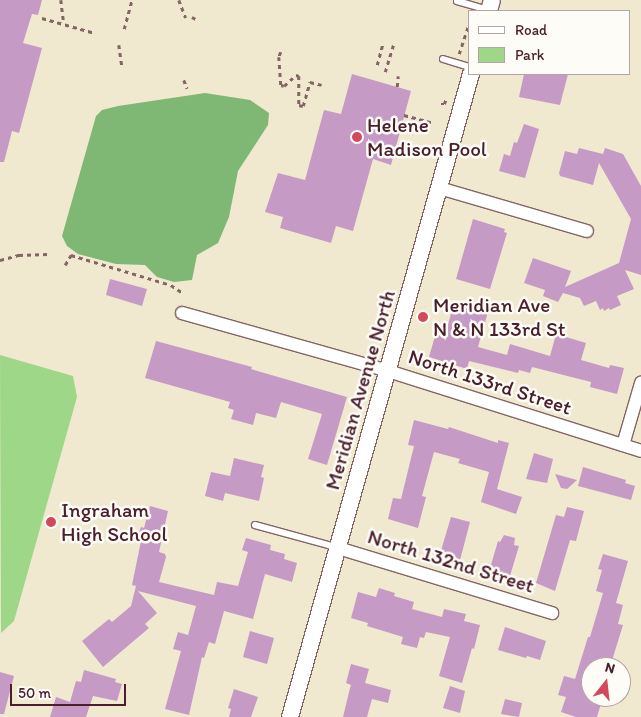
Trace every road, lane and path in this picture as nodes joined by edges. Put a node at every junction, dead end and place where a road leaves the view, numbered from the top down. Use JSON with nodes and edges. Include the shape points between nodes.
{"nodes":[{"id":1,"x":61,"y":0,"type":"edge"},
{"id":2,"x":132,"y":0,"type":"edge"},
{"id":3,"x":179,"y":0,"type":"edge"},
{"id":4,"x":457,"y":1,"type":"edge"},
{"id":5,"x":490,"y":7,"type":"edge"},
{"id":6,"x":192,"y":17,"type":"dead end"},
{"id":7,"x":42,"y":18,"type":"dead end"},
{"id":8,"x":186,"y":18,"type":"dead end"},
{"id":9,"x":196,"y":19,"type":"dead end"},
{"id":10,"x":64,"y":23,"type":"junction"},
{"id":11,"x":468,"y":27,"type":"edge"},
{"id":12,"x":124,"y":29,"type":"dead end"},
{"id":13,"x":95,"y":34,"type":"dead end"},
{"id":14,"x":383,"y":42,"type":"dead end"},
{"id":15,"x":119,"y":45,"type":"dead end"},
{"id":16,"x":393,"y":45,"type":"dead end"},
{"id":17,"x":281,"y":52,"type":"dead end"},
{"id":18,"x":459,"y":56,"type":"dead end"},
{"id":19,"x":443,"y":59,"type":"dead end"},
{"id":20,"x":377,"y":65,"type":"dead end"},
{"id":21,"x":468,"y":66,"type":"edge"},
{"id":22,"x":122,"y":67,"type":"dead end"},
{"id":23,"x":385,"y":72,"type":"dead end"},
{"id":24,"x":471,"y":75,"type":"edge"},
{"id":25,"x":398,"y":76,"type":"dead end"},
{"id":26,"x":184,"y":80,"type":"dead end"},
{"id":27,"x":322,"y":86,"type":"dead end"},
{"id":28,"x":397,"y":87,"type":"dead end"},
{"id":29,"x":187,"y":88,"type":"dead end"},
{"id":30,"x":404,"y":115,"type":"dead end"},
{"id":31,"x":431,"y":122,"type":"dead end"},
{"id":32,"x":439,"y":188,"type":"junction"},
{"id":33,"x":587,"y":231,"type":"dead end"},
{"id":34,"x":48,"y":254,"type":"dead end"},
{"id":35,"x":0,"y":260,"type":"edge"},
{"id":36,"x":66,"y":265,"type":"dead end"},
{"id":37,"x":183,"y":293,"type":"dead end"},
{"id":38,"x":182,"y":313,"type":"dead end"},
{"id":39,"x":388,"y":371,"type":"junction"},
{"id":40,"x":641,"y":382,"type":"edge"},
{"id":41,"x":623,"y":445,"type":"junction"},
{"id":42,"x":641,"y":451,"type":"edge"},
{"id":43,"x":256,"y":525,"type":"dead end"},
{"id":44,"x":338,"y":548,"type":"junction"},
{"id":45,"x":552,"y":613,"type":"dead end"},
{"id":46,"x":290,"y":717,"type":"edge"}],
"edges":[{"from":1,"to":10,"type":"path"},
{"from":2,"to":12,"type":"path"},
{"from":3,"to":8,"type":"path"},
{"from":4,"to":5,"type":"lane"},
{"from":6,"to":9,"type":"path"},
{"from":7,"to":10,"type":"path"},
{"from":10,"to":13,"type":"path"},
{"from":11,"to":18,"type":"path"},
{"from":14,"to":20,"type":"path"},
{"from":15,"to":22,"type":"path"},
{"from":16,"to":23,"type":"path"},
{"from":17,"to":27,"type":"path","via":[[281,85],[299,76],[299,106],[303,106],[310,82]]},
{"from":19,"to":21,"type":"lane"},
{"from":24,"to":32,"type":"street","name":"Meridian Avenue North"},
{"from":25,"to":28,"type":"path"},
{"from":26,"to":29,"type":"path"},
{"from":30,"to":31,"type":"path"},
{"from":32,"to":33,"type":"street"},
{"from":32,"to":39,"type":"street","name":"Meridian Avenue North"},
{"from":34,"to":35,"type":"path","via":[[19,255]]},
{"from":36,"to":37,"type":"path","via":[[71,255],[171,285]]},
{"from":38,"to":39,"type":"street","name":"North 133rd Street"},
{"from":39,"to":41,"type":"street","name":"North 133rd Street"},
{"from":39,"to":44,"type":"street","name":"Meridian Avenue North"},
{"from":40,"to":41,"type":"street"},
{"from":41,"to":42,"type":"street","name":"North 133rd Street"},
{"from":43,"to":44,"type":"lane"},
{"from":44,"to":45,"type":"street","name":"North 132nd Street"},
{"from":44,"to":46,"type":"street","name":"Meridian Avenue North"}]}
